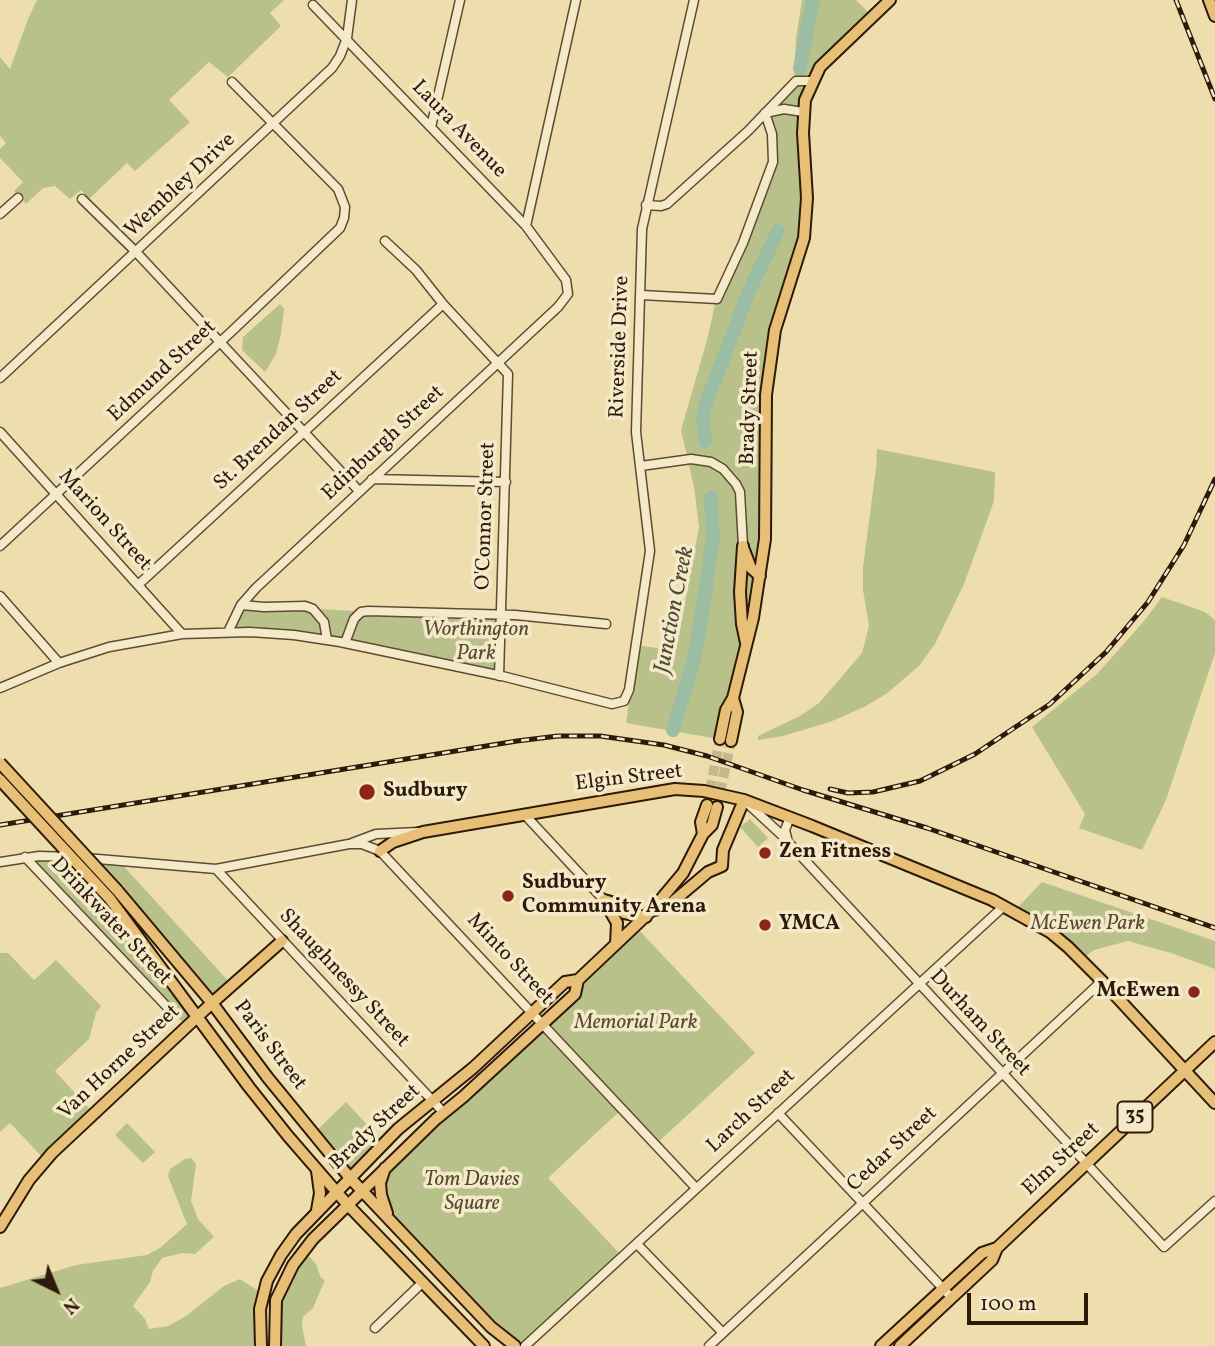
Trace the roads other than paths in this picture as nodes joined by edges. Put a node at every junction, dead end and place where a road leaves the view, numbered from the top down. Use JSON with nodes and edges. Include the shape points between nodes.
{"nodes":[{"id":1,"x":352,"y":0,"type":"edge"},
{"id":2,"x":460,"y":0,"type":"edge"},
{"id":3,"x":576,"y":0,"type":"edge"},
{"id":4,"x":694,"y":0,"type":"edge"},
{"id":5,"x":890,"y":0,"type":"edge"},
{"id":6,"x":1209,"y":0,"type":"edge"},
{"id":7,"x":313,"y":5,"type":"dead end"},
{"id":8,"x":1215,"y":16,"type":"edge"},
{"id":9,"x":347,"y":38,"type":"junction"},
{"id":10,"x":812,"y":81,"type":"junction"},
{"id":11,"x":232,"y":82,"type":"dead end"},
{"id":12,"x":765,"y":113,"type":"junction"},
{"id":13,"x":803,"y":113,"type":"junction"},
{"id":14,"x":274,"y":124,"type":"junction"},
{"id":15,"x":431,"y":127,"type":"junction"},
{"id":16,"x":18,"y":198,"type":"dead end"},
{"id":17,"x":82,"y":198,"type":"dead end"},
{"id":18,"x":646,"y":205,"type":"junction"},
{"id":19,"x":0,"y":214,"type":"edge"},
{"id":20,"x":526,"y":226,"type":"junction"},
{"id":21,"x":385,"y":241,"type":"dead end"},
{"id":22,"x":136,"y":252,"type":"junction"},
{"id":23,"x":568,"y":286,"type":"joint"},
{"id":24,"x":641,"y":295,"type":"junction"},
{"id":25,"x":443,"y":304,"type":"junction"},
{"id":26,"x":220,"y":343,"type":"junction"},
{"id":27,"x":497,"y":363,"type":"junction"},
{"id":28,"x":0,"y":378,"type":"edge"},
{"id":29,"x":0,"y":432,"type":"edge"},
{"id":30,"x":303,"y":432,"type":"junction"},
{"id":31,"x":640,"y":466,"type":"junction"},
{"id":32,"x":372,"y":479,"type":"junction"},
{"id":33,"x":506,"y":482,"type":"junction"},
{"id":34,"x":359,"y":491,"type":"junction"},
{"id":35,"x":56,"y":495,"type":"junction"},
{"id":36,"x":0,"y":546,"type":"edge"},
{"id":37,"x":743,"y":546,"type":"junction"},
{"id":38,"x":760,"y":576,"type":"junction"},
{"id":39,"x":138,"y":585,"type":"junction"},
{"id":40,"x":0,"y":597,"type":"edge"},
{"id":41,"x":241,"y":605,"type":"junction"},
{"id":42,"x":501,"y":615,"type":"junction"},
{"id":43,"x":606,"y":624,"type":"dead end"},
{"id":44,"x":228,"y":632,"type":"junction"},
{"id":45,"x":182,"y":634,"type":"junction"},
{"id":46,"x":327,"y":640,"type":"junction"},
{"id":47,"x":345,"y":643,"type":"junction"},
{"id":48,"x":746,"y":646,"type":"junction"},
{"id":49,"x":59,"y":663,"type":"junction"},
{"id":50,"x":499,"y":676,"type":"junction"},
{"id":51,"x":0,"y":688,"type":"edge"},
{"id":52,"x":725,"y":740,"type":"tunnel mouth"},
{"id":53,"x":0,"y":763,"type":"edge"},
{"id":54,"x":0,"y":780,"type":"edge"},
{"id":55,"x":744,"y":800,"type":"junction"},
{"id":56,"x":712,"y":806,"type":"tunnel mouth"},
{"id":57,"x":525,"y":815,"type":"junction"},
{"id":58,"x":790,"y":817,"type":"junction"},
{"id":59,"x":423,"y":832,"type":"junction"},
{"id":60,"x":787,"y":840,"type":"junction"},
{"id":61,"x":349,"y":844,"type":"junction"},
{"id":62,"x":380,"y":850,"type":"junction"},
{"id":63,"x":26,"y":857,"type":"junction"},
{"id":64,"x":0,"y":862,"type":"edge"},
{"id":65,"x":216,"y":869,"type":"junction"},
{"id":66,"x":114,"y":895,"type":"junction"},
{"id":67,"x":604,"y":900,"type":"junction"},
{"id":68,"x":1004,"y":906,"type":"junction"},
{"id":69,"x":649,"y":914,"type":"junction"},
{"id":70,"x":282,"y":941,"type":"junction"},
{"id":71,"x":616,"y":944,"type":"junction"},
{"id":72,"x":578,"y":980,"type":"junction"},
{"id":73,"x":1102,"y":981,"type":"junction"},
{"id":74,"x":919,"y":984,"type":"junction"},
{"id":75,"x":212,"y":1003,"type":"junction"},
{"id":76,"x":170,"y":1010,"type":"dead end"},
{"id":77,"x":533,"y":1012,"type":"junction"},
{"id":78,"x":197,"y":1017,"type":"junction"},
{"id":79,"x":544,"y":1023,"type":"junction"},
{"id":80,"x":1215,"y":1042,"type":"edge"},
{"id":81,"x":1184,"y":1071,"type":"junction"},
{"id":82,"x":1002,"y":1074,"type":"junction"},
{"id":83,"x":433,"y":1101,"type":"junction"},
{"id":84,"x":1215,"y":1103,"type":"edge"},
{"id":85,"x":778,"y":1112,"type":"junction"},
{"id":86,"x":444,"y":1113,"type":"junction"},
{"id":87,"x":1086,"y":1164,"type":"junction"},
{"id":88,"x":385,"y":1167,"type":"junction"},
{"id":89,"x":316,"y":1168,"type":"junction"},
{"id":90,"x":349,"y":1178,"type":"junction"},
{"id":91,"x":696,"y":1188,"type":"junction"},
{"id":92,"x":361,"y":1190,"type":"junction"},
{"id":93,"x":336,"y":1191,"type":"junction"},
{"id":94,"x":1215,"y":1201,"type":"edge"},
{"id":95,"x":862,"y":1203,"type":"junction"},
{"id":96,"x":347,"y":1204,"type":"junction"},
{"id":97,"x":317,"y":1212,"type":"junction"},
{"id":98,"x":390,"y":1219,"type":"junction"},
{"id":99,"x":0,"y":1227,"type":"edge"},
{"id":100,"x":636,"y":1244,"type":"junction"},
{"id":101,"x":997,"y":1248,"type":"junction"},
{"id":102,"x":422,"y":1283,"type":"junction"},
{"id":103,"x":943,"y":1289,"type":"junction"},
{"id":104,"x":951,"y":1297,"type":"junction"},
{"id":105,"x":374,"y":1328,"type":"dead end"},
{"id":106,"x":723,"y":1333,"type":"junction"},
{"id":107,"x":261,"y":1346,"type":"edge"},
{"id":108,"x":275,"y":1346,"type":"edge"},
{"id":109,"x":484,"y":1346,"type":"edge"},
{"id":110,"x":515,"y":1346,"type":"edge"},
{"id":111,"x":525,"y":1346,"type":"edge"},
{"id":112,"x":709,"y":1346,"type":"edge"},
{"id":113,"x":881,"y":1346,"type":"edge"},
{"id":114,"x":900,"y":1346,"type":"edge"}],
"edges":[{"from":1,"to":9,"type":"street","name":"Wembley Drive"},
{"from":2,"to":15,"type":"street"},
{"from":3,"to":20,"type":"street"},
{"from":4,"to":18,"type":"street","name":"Riverside Drive"},
{"from":5,"to":10,"type":"main road","via":[[831,55]]},
{"from":6,"to":8,"type":"main road"},
{"from":7,"to":9,"type":"street","name":"Laura Avenue"},
{"from":9,"to":14,"type":"street","name":"Wembley Drive","via":[[332,68]]},
{"from":9,"to":15,"type":"street","name":"Laura Avenue"},
{"from":10,"to":12,"type":"street","via":[[796,81]]},
{"from":10,"to":13,"type":"main road","name":"Brady Street"},
{"from":11,"to":14,"type":"street"},
{"from":12,"to":13,"type":"street","via":[[784,109]]},
{"from":12,"to":18,"type":"street","via":[[667,204]]},
{"from":12,"to":24,"type":"street","via":[[772,134],[773,162],[716,299]]},
{"from":13,"to":38,"type":"main road","name":"Brady Street","via":[[807,214],[771,347],[766,394],[767,515]]},
{"from":14,"to":22,"type":"street","name":"Wembley Drive"},
{"from":14,"to":26,"type":"street","name":"Edmund Street","via":[[338,189],[344,200],[344,218],[335,234]]},
{"from":15,"to":20,"type":"street","name":"Laura Avenue"},
{"from":16,"to":19,"type":"street"},
{"from":17,"to":22,"type":"street"},
{"from":18,"to":24,"type":"street","name":"Riverside Drive"},
{"from":20,"to":23,"type":"street","name":"Laura Avenue"},
{"from":21,"to":25,"type":"street"},
{"from":22,"to":26,"type":"street"},
{"from":22,"to":28,"type":"street","name":"Wembley Drive"},
{"from":23,"to":27,"type":"street","name":"Edinburgh Street","via":[[558,307]]},
{"from":24,"to":31,"type":"street","name":"Riverside Drive","via":[[636,432]]},
{"from":25,"to":27,"type":"street"},
{"from":25,"to":30,"type":"street","name":"St. Brendan Street"},
{"from":26,"to":30,"type":"street"},
{"from":26,"to":35,"type":"street","name":"Edmund Street"},
{"from":27,"to":32,"type":"street","name":"Edinburgh Street"},
{"from":27,"to":33,"type":"street","name":"O'Connor Street","via":[[509,379]]},
{"from":29,"to":35,"type":"street","name":"Marion Street"},
{"from":30,"to":34,"type":"street"},
{"from":30,"to":39,"type":"street","name":"St. Brendan Street"},
{"from":31,"to":37,"type":"street","via":[[691,459],[723,469],[740,492]]},
{"from":31,"to":50,"type":"street","name":"Riverside Drive","via":[[650,551],[626,698],[612,704]]},
{"from":32,"to":33,"type":"street"},
{"from":32,"to":34,"type":"street","name":"Edinburgh Street"},
{"from":33,"to":42,"type":"street","name":"O'Connor Street"},
{"from":34,"to":41,"type":"street","name":"Edinburgh Street"},
{"from":35,"to":36,"type":"street","name":"Edmund Street"},
{"from":35,"to":39,"type":"street","name":"Marion Street"},
{"from":37,"to":38,"type":"main road","via":[[747,561]]},
{"from":37,"to":48,"type":"main road","via":[[740,592]]},
{"from":38,"to":48,"type":"main road","name":"Brady Street"},
{"from":39,"to":45,"type":"street","name":"Marion Street"},
{"from":40,"to":49,"type":"street"},
{"from":41,"to":44,"type":"street","name":"Edinburgh Street"},
{"from":41,"to":46,"type":"street","via":[[313,609],[324,622]]},
{"from":42,"to":43,"type":"street"},
{"from":42,"to":47,"type":"street","via":[[361,612]]},
{"from":42,"to":50,"type":"street","name":"O'Connor Street"},
{"from":44,"to":45,"type":"street"},
{"from":44,"to":46,"type":"street"},
{"from":45,"to":49,"type":"street","via":[[109,647]]},
{"from":46,"to":47,"type":"street"},
{"from":47,"to":50,"type":"street"},
{"from":48,"to":52,"type":"main road","name":"Brady Street","via":[[726,710]]},
{"from":49,"to":51,"type":"street"},
{"from":53,"to":66,"type":"main road","name":"Paris Street","bridge":true},
{"from":54,"to":66,"type":"main road","name":"Paris Street","bridge":true},
{"from":55,"to":57,"type":"main road","name":"Elgin Street","via":[[682,788]]},
{"from":55,"to":58,"type":"main road","name":"Elgin Street"},
{"from":55,"to":60,"type":"street","name":"Durham Street"},
{"from":55,"to":69,"type":"main road","via":[[723,850],[722,866]]},
{"from":56,"to":69,"type":"main road","name":"Brady Street","via":[[712,825]]},
{"from":57,"to":59,"type":"main road","name":"Elgin Street"},
{"from":57,"to":67,"type":"street"},
{"from":58,"to":60,"type":"street"},
{"from":58,"to":68,"type":"main road","name":"Elgin Street"},
{"from":59,"to":61,"type":"street","via":[[376,834]]},
{"from":59,"to":62,"type":"main road","name":"Elgin Street"},
{"from":60,"to":74,"type":"street","name":"Durham Street"},
{"from":61,"to":62,"type":"street"},
{"from":61,"to":65,"type":"street"},
{"from":62,"to":77,"type":"street","name":"Minto Street"},
{"from":63,"to":64,"type":"street"},
{"from":63,"to":65,"type":"street","via":[[50,855]]},
{"from":63,"to":76,"type":"street","name":"Drinkwater Street"},
{"from":65,"to":70,"type":"street","name":"Shaughnessy Street"},
{"from":66,"to":75,"type":"main road","name":"Paris Street"},
{"from":66,"to":78,"type":"main road","name":"Paris Street"},
{"from":67,"to":69,"type":"main road","via":[[624,913]]},
{"from":67,"to":71,"type":"main road","via":[[617,923]]},
{"from":68,"to":73,"type":"main road","name":"Elgin Street","via":[[1050,932]]},
{"from":68,"to":74,"type":"street","name":"Larch Street"},
{"from":69,"to":71,"type":"main road","name":"Brady Street"},
{"from":70,"to":75,"type":"main road","name":"Van Horne Street"},
{"from":70,"to":83,"type":"street","name":"Shaughnessy Street"},
{"from":71,"to":72,"type":"main road","name":"Brady Street"},
{"from":72,"to":77,"type":"main road","name":"Brady Street","via":[[565,982]]},
{"from":72,"to":79,"type":"main road","name":"Brady Street","via":[[575,994]]},
{"from":73,"to":81,"type":"main road","name":"Elgin Street"},
{"from":73,"to":82,"type":"street","name":"Cedar Street"},
{"from":74,"to":82,"type":"street","name":"Durham Street"},
{"from":74,"to":85,"type":"street","name":"Larch Street"},
{"from":75,"to":78,"type":"main road","name":"Van Horne Street"},
{"from":75,"to":90,"type":"main road","name":"Paris Street"},
{"from":77,"to":79,"type":"street","name":"Minto Street"},
{"from":77,"to":83,"type":"main road","name":"Brady Street"},
{"from":78,"to":89,"type":"main road","name":"Paris Street"},
{"from":78,"to":99,"type":"main road","name":"Van Horne Street","via":[[45,1161]]},
{"from":79,"to":86,"type":"main road","name":"Brady Street"},
{"from":79,"to":91,"type":"street","name":"Minto Street"},
{"from":80,"to":81,"type":"main road","name":"Elm Street","number":"35"},
{"from":81,"to":84,"type":"main road","name":"Elgin Street"},
{"from":81,"to":87,"type":"main road","name":"Elm Street","number":"35"},
{"from":82,"to":87,"type":"street","name":"Durham Street"},
{"from":82,"to":95,"type":"street","name":"Cedar Street"},
{"from":83,"to":86,"type":"street","name":"Shaughnessy Street"},
{"from":83,"to":90,"type":"main road","name":"Brady Street"},
{"from":85,"to":91,"type":"street","name":"Larch Street"},
{"from":85,"to":95,"type":"street"},
{"from":86,"to":88,"type":"main road","name":"Brady Street"},
{"from":87,"to":94,"type":"street","name":"Durham Street","via":[[1164,1247]]},
{"from":87,"to":101,"type":"main road","name":"Elm Street","number":"35"},
{"from":88,"to":92,"type":"main road","name":"Brady Street"},
{"from":88,"to":98,"type":"main road","via":[[381,1195]]},
{"from":89,"to":93,"type":"main road","name":"Paris Street"},
{"from":89,"to":97,"type":"main road"},
{"from":90,"to":92,"type":"main road","name":"Paris Street"},
{"from":90,"to":93,"type":"main road","name":"Brady Street"},
{"from":91,"to":100,"type":"street","name":"Larch Street"},
{"from":92,"to":96,"type":"main road","name":"Brady Street"},
{"from":92,"to":98,"type":"main road","name":"Paris Street"},
{"from":93,"to":96,"type":"main road","name":"Paris Street"},
{"from":93,"to":97,"type":"main road","name":"Brady Street"},
{"from":95,"to":103,"type":"street"},
{"from":95,"to":106,"type":"street","name":"Cedar Street"},
{"from":96,"to":102,"type":"main road","name":"Paris Street"},
{"from":96,"to":108,"type":"main road","name":"Brady Street","via":[[313,1239],[283,1281],[276,1300]]},
{"from":97,"to":107,"type":"main road","name":"Brady Street","via":[[281,1255],[267,1281],[260,1309]]},
{"from":98,"to":110,"type":"main road","name":"Paris Street"},
{"from":100,"to":106,"type":"street"},
{"from":100,"to":111,"type":"street","name":"Larch Street"},
{"from":101,"to":103,"type":"main road","name":"Elm Street","number":"35","via":[[982,1253]]},
{"from":101,"to":104,"type":"main road","name":"Elm Street","number":"35","via":[[992,1260]]},
{"from":102,"to":105,"type":"street"},
{"from":102,"to":109,"type":"main road","name":"Paris Street"},
{"from":103,"to":104,"type":"street"},
{"from":103,"to":113,"type":"main road","name":"Elm Street","number":"35"},
{"from":104,"to":114,"type":"main road","name":"Elm Street","number":"35"},
{"from":106,"to":112,"type":"street","name":"Cedar Street"}]}
